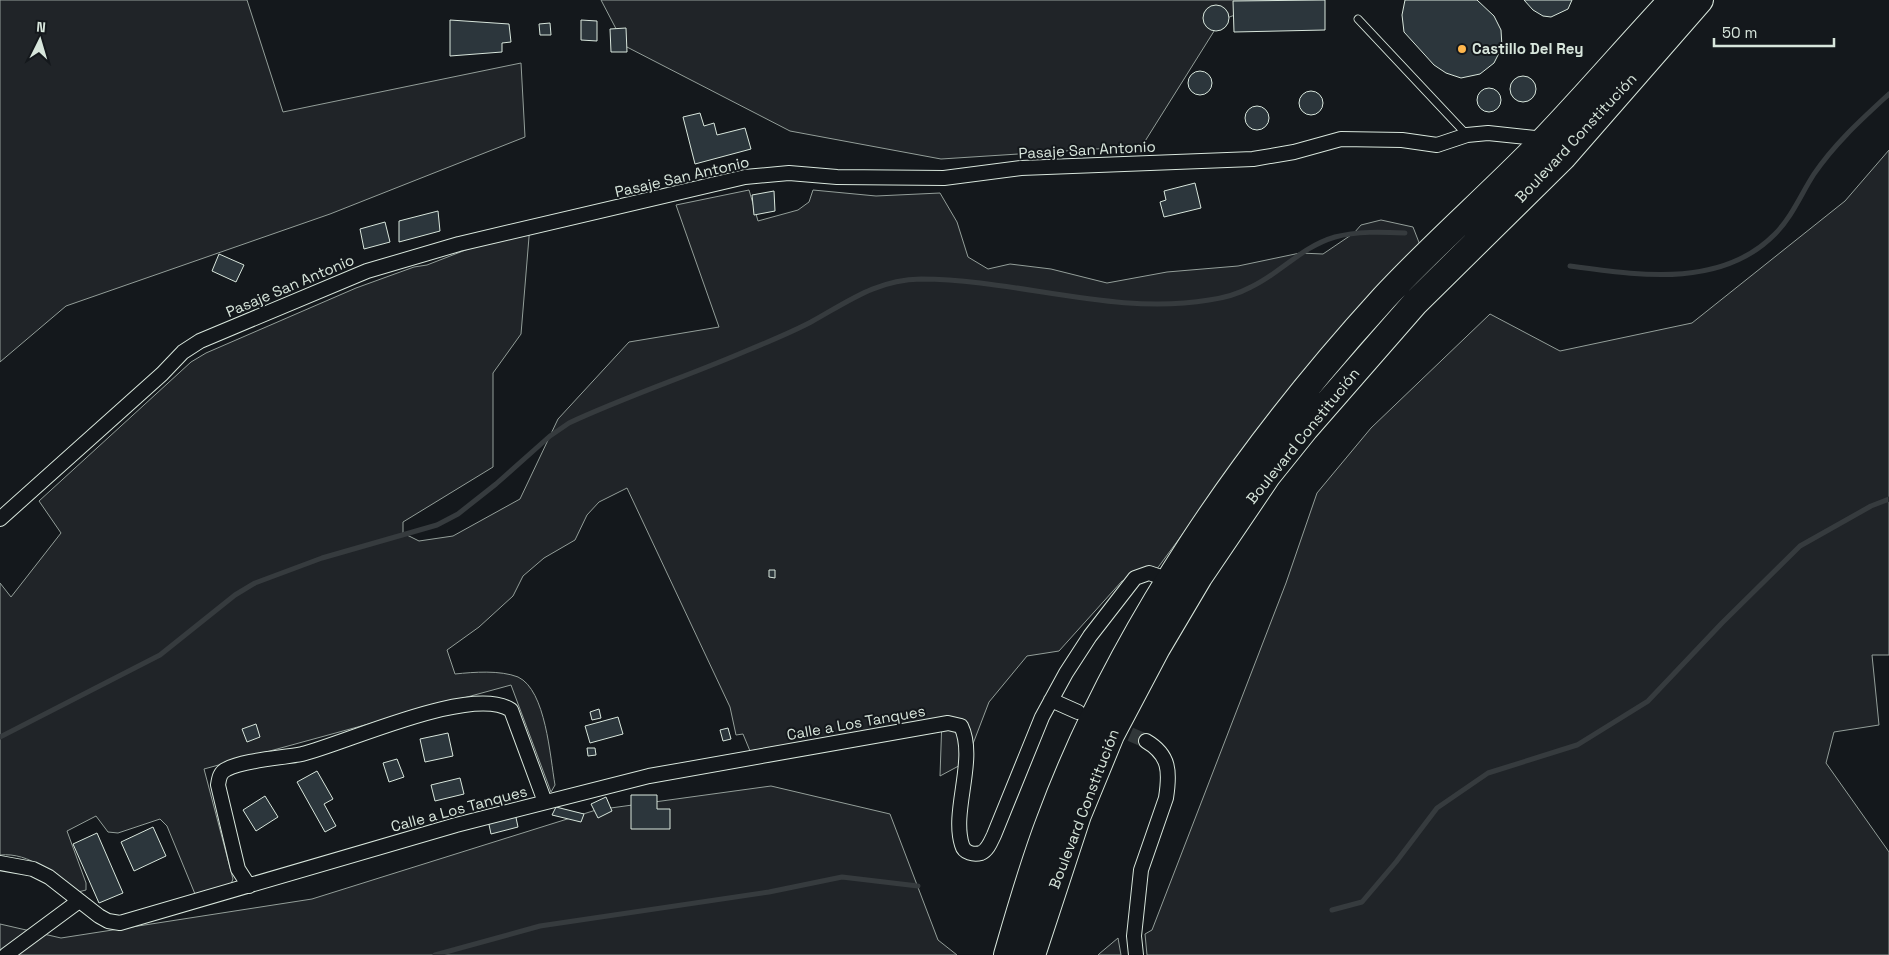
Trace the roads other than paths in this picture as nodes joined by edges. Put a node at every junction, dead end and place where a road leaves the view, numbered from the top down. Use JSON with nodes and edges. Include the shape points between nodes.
{"nodes":[{"id":1,"x":1672,"y":0,"type":"edge"},
{"id":2,"x":1700,"y":0,"type":"edge"},
{"id":3,"x":1358,"y":19,"type":"dead end"},
{"id":4,"x":1467,"y":135,"type":"junction"},
{"id":5,"x":1544,"y":139,"type":"junction"},
{"id":6,"x":0,"y":519,"type":"edge"},
{"id":7,"x":1170,"y":580,"type":"junction"},
{"id":8,"x":1051,"y":700,"type":"junction"},
{"id":9,"x":1078,"y":712,"type":"dead end"},
{"id":10,"x":1146,"y":741,"type":"tunnel mouth"},
{"id":11,"x":545,"y":802,"type":"junction"},
{"id":12,"x":0,"y":863,"type":"edge"},
{"id":13,"x":249,"y":886,"type":"junction"},
{"id":14,"x":79,"y":901,"type":"junction"},
{"id":15,"x":6,"y":955,"type":"edge"},
{"id":16,"x":1007,"y":955,"type":"edge"},
{"id":17,"x":1032,"y":955,"type":"edge"},
{"id":18,"x":1136,"y":955,"type":"edge"}],
"edges":[{"from":1,"to":5,"type":"highway","name":"Boulevard Constitución"},
{"from":2,"to":17,"type":"highway","name":"Boulevard Constitución","via":[[1562,157],[1415,303],[1263,482],[1157,648],[1111,735],[1078,815]]},
{"from":3,"to":4,"type":"lane"},
{"from":4,"to":5,"type":"street","name":"Pasaje San Antonio","via":[[1488,133]]},
{"from":4,"to":6,"type":"street","name":"Pasaje San Antonio","via":[[1437,145],[1402,140],[1341,139],[1253,159],[1047,167],[944,178],[789,173],[746,177],[459,244],[367,271],[200,341],[183,352]]},
{"from":5,"to":7,"type":"highway","name":"Boulevard Constitución","via":[[1385,298],[1320,372],[1269,435]]},
{"from":7,"to":8,"type":"street","via":[[1148,573],[1135,578],[1090,636]]},
{"from":7,"to":16,"type":"highway","name":"Boulevard Constitución","via":[[1119,669],[1071,770],[1050,819]]},
{"from":8,"to":9,"type":"street"},
{"from":8,"to":11,"type":"street","name":"Calle a Los Tanques","via":[[1030,742],[990,845],[975,854],[962,846],[960,829],[966,743],[965,733],[956,723],[648,776]]},
{"from":10,"to":18,"type":"street","via":[[1156,747],[1166,763],[1168,786],[1141,870],[1134,936]]},
{"from":11,"to":13,"type":"street","name":"Calle a Los Tanques"},
{"from":11,"to":13,"type":"street","via":[[511,710],[494,703],[427,713],[303,753],[229,768],[219,777],[218,785],[238,868]]},
{"from":12,"to":14,"type":"street","name":"Calle a Los Tanques","via":[[33,869],[49,877]]},
{"from":13,"to":14,"type":"street","name":"Calle a Los Tanques","via":[[120,923],[108,921]]},
{"from":14,"to":15,"type":"street"}]}
